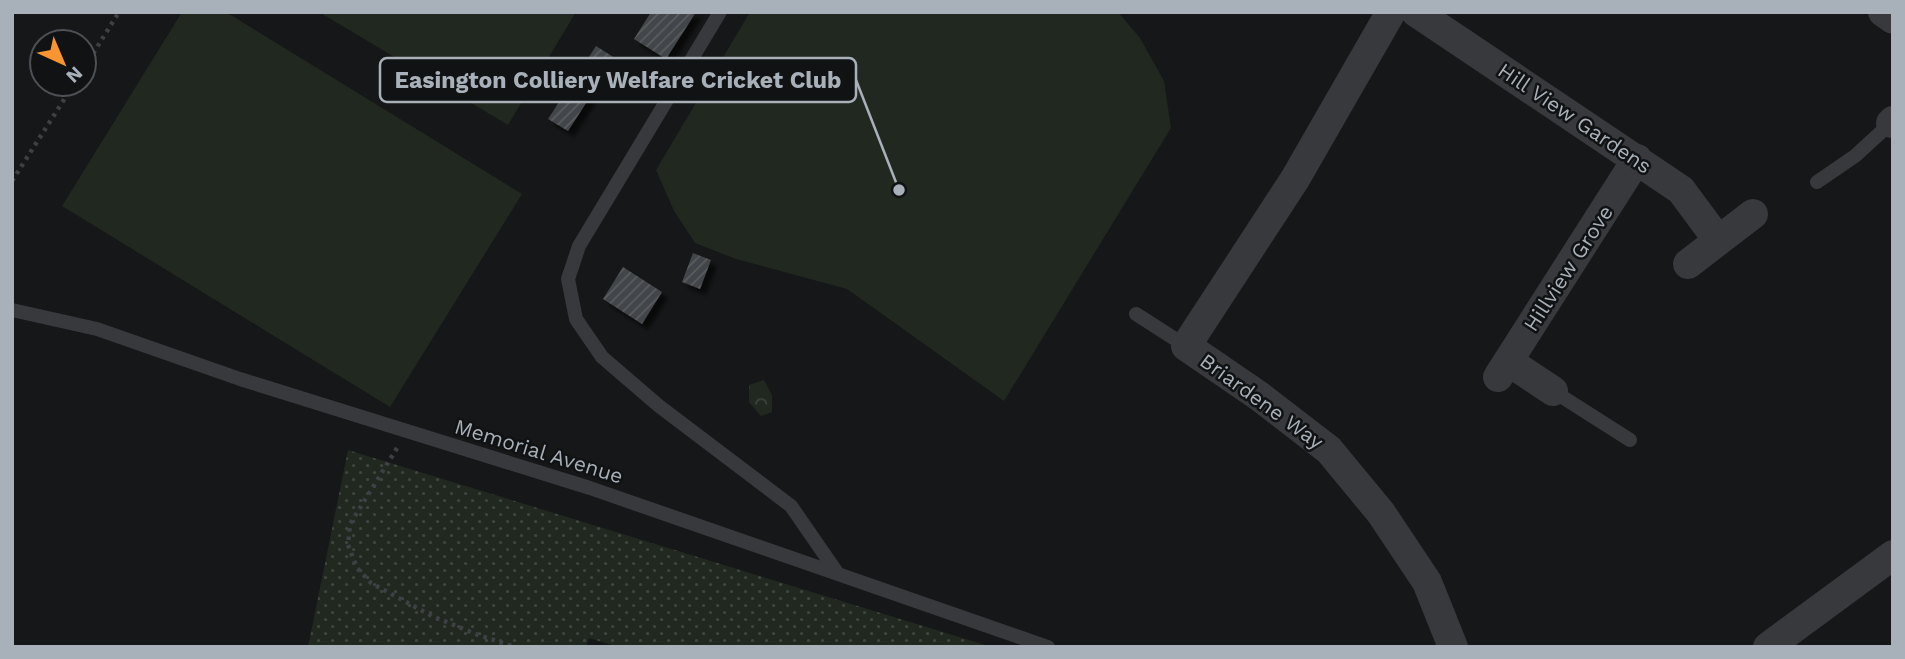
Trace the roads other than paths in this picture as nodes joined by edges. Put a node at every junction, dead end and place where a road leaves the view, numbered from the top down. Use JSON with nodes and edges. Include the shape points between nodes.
{"nodes":[{"id":1,"x":720,"y":12,"type":"edge"},
{"id":2,"x":1391,"y":12,"type":"edge"},
{"id":3,"x":1416,"y":12,"type":"edge"},
{"id":4,"x":1882,"y":12,"type":"edge"},
{"id":5,"x":1893,"y":19,"type":"edge"},
{"id":6,"x":1892,"y":122,"type":"edge"},
{"id":7,"x":1637,"y":159,"type":"junction"},
{"id":8,"x":1817,"y":182,"type":"dead end"},
{"id":9,"x":1753,"y":214,"type":"dead end"},
{"id":10,"x":1718,"y":240,"type":"junction"},
{"id":11,"x":1688,"y":264,"type":"dead end"},
{"id":12,"x":12,"y":310,"type":"edge"},
{"id":13,"x":1136,"y":314,"type":"dead end"},
{"id":14,"x":1186,"y":346,"type":"junction"},
{"id":15,"x":1553,"y":391,"type":"joint"},
{"id":16,"x":1630,"y":440,"type":"dead end"},
{"id":17,"x":1893,"y":555,"type":"edge"},
{"id":18,"x":838,"y":573,"type":"junction"},
{"id":19,"x":1048,"y":647,"type":"edge"},
{"id":20,"x":1453,"y":647,"type":"edge"},
{"id":21,"x":1768,"y":647,"type":"edge"}],
"edges":[{"from":1,"to":18,"type":"lane","via":[[579,246],[568,279],[576,319],[603,357],[659,406],[791,506]]},
{"from":2,"to":14,"type":"street","name":"Briardene Way","via":[[1295,178]]},
{"from":3,"to":7,"type":"street","name":"Hill View Gardens"},
{"from":4,"to":5,"type":"street"},
{"from":6,"to":8,"type":"lane"},
{"from":7,"to":10,"type":"street","name":"Hill View Gardens","via":[[1681,190]]},
{"from":7,"to":15,"type":"street","name":"Hillview Grove","via":[[1503,369]]},
{"from":9,"to":10,"type":"street"},
{"from":10,"to":11,"type":"street"},
{"from":12,"to":18,"type":"lane","name":"Memorial Avenue","via":[[97,329]]},
{"from":13,"to":14,"type":"lane"},
{"from":14,"to":20,"type":"street","name":"Briardene Way","via":[[1329,450],[1381,513],[1427,582]]},
{"from":15,"to":16,"type":"lane"},
{"from":17,"to":21,"type":"street"},
{"from":18,"to":19,"type":"lane","name":"Memorial Avenue"}]}
